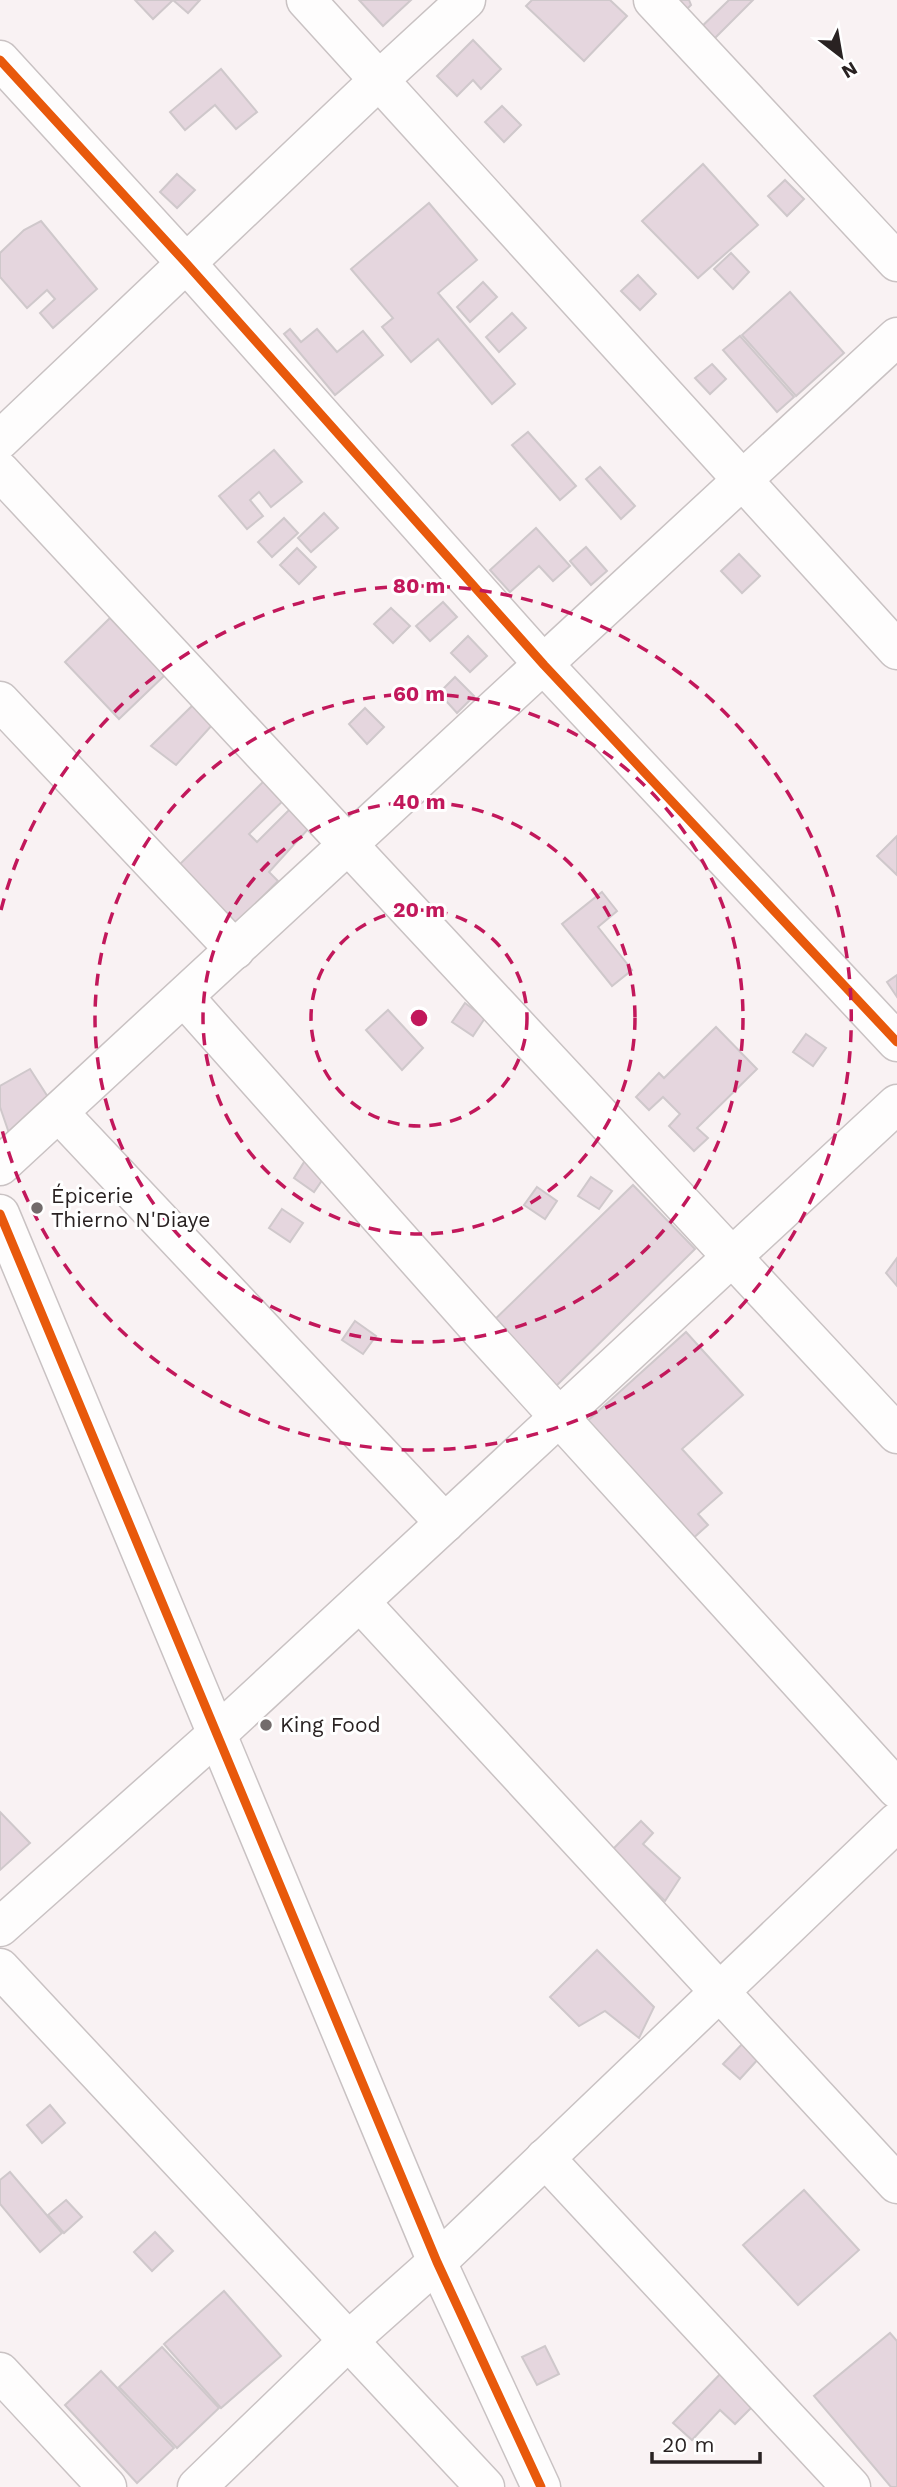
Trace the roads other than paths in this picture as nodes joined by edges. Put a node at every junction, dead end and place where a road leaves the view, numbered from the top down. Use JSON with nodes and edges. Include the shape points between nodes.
{"nodes":[{"id":1,"x":306,"y":0,"type":"edge"},
{"id":2,"x":466,"y":0,"type":"edge"},
{"id":3,"x":653,"y":0,"type":"edge"},
{"id":4,"x":0,"y":60,"type":"edge"},
{"id":5,"x":379,"y":80,"type":"junction"},
{"id":6,"x":897,"y":262,"type":"edge"},
{"id":7,"x":186,"y":263,"type":"junction"},
{"id":8,"x":897,"y":337,"type":"edge"},
{"id":9,"x":0,"y":440,"type":"edge"},
{"id":10,"x":0,"y":471,"type":"edge"},
{"id":11,"x":743,"y":480,"type":"junction"},
{"id":12,"x":897,"y":650,"type":"edge"},
{"id":13,"x":544,"y":665,"type":"junction"},
{"id":14,"x":0,"y":701,"type":"edge"},
{"id":15,"x":348,"y":845,"type":"junction"},
{"id":16,"x":235,"y":950,"type":"junction"},
{"id":17,"x":184,"y":997,"type":"junction"},
{"id":18,"x":897,"y":1042,"type":"edge"},
{"id":19,"x":897,"y":1104,"type":"edge"},
{"id":20,"x":59,"y":1114,"type":"junction"},
{"id":21,"x":0,"y":1166,"type":"edge"},
{"id":22,"x":0,"y":1214,"type":"edge"},
{"id":23,"x":732,"y":1257,"type":"junction"},
{"id":24,"x":559,"y":1417,"type":"junction"},
{"id":25,"x":897,"y":1434,"type":"edge"},
{"id":26,"x":445,"y":1523,"type":"junction"},
{"id":27,"x":360,"y":1602,"type":"junction"},
{"id":28,"x":217,"y":1734,"type":"junction"},
{"id":29,"x":897,"y":1788,"type":"edge"},
{"id":30,"x":897,"y":1822,"type":"edge"},
{"id":31,"x":0,"y":1927,"type":"edge"},
{"id":32,"x":0,"y":1968,"type":"edge"},
{"id":33,"x":719,"y":1991,"type":"junction"},
{"id":34,"x":545,"y":2158,"type":"junction"},
{"id":35,"x":897,"y":2184,"type":"edge"},
{"id":36,"x":437,"y":2262,"type":"junction"},
{"id":37,"x":347,"y":2342,"type":"junction"},
{"id":38,"x":0,"y":2372,"type":"edge"},
{"id":39,"x":107,"y":2487,"type":"edge"},
{"id":40,"x":197,"y":2487,"type":"edge"},
{"id":41,"x":485,"y":2487,"type":"edge"},
{"id":42,"x":541,"y":2487,"type":"edge"},
{"id":43,"x":851,"y":2487,"type":"edge"}],
"edges":[{"from":1,"to":5,"type":"street"},
{"from":2,"to":5,"type":"street"},
{"from":3,"to":6,"type":"street"},
{"from":4,"to":7,"type":"street"},
{"from":5,"to":7,"type":"street"},
{"from":5,"to":11,"type":"street"},
{"from":7,"to":9,"type":"street"},
{"from":7,"to":13,"type":"street"},
{"from":8,"to":11,"type":"street"},
{"from":10,"to":15,"type":"street"},
{"from":11,"to":12,"type":"street"},
{"from":11,"to":13,"type":"street"},
{"from":13,"to":15,"type":"street"},
{"from":13,"to":18,"type":"street"},
{"from":14,"to":16,"type":"street"},
{"from":15,"to":16,"type":"street"},
{"from":15,"to":23,"type":"street"},
{"from":16,"to":17,"type":"street"},
{"from":17,"to":20,"type":"street"},
{"from":17,"to":24,"type":"street"},
{"from":19,"to":23,"type":"street"},
{"from":20,"to":21,"type":"street"},
{"from":20,"to":26,"type":"street"},
{"from":22,"to":28,"type":"street"},
{"from":23,"to":24,"type":"street"},
{"from":23,"to":25,"type":"street"},
{"from":24,"to":26,"type":"street"},
{"from":24,"to":29,"type":"street"},
{"from":26,"to":27,"type":"street"},
{"from":27,"to":28,"type":"street"},
{"from":27,"to":33,"type":"street"},
{"from":28,"to":31,"type":"street"},
{"from":28,"to":36,"type":"street"},
{"from":30,"to":33,"type":"street"},
{"from":32,"to":37,"type":"street"},
{"from":33,"to":34,"type":"street"},
{"from":33,"to":35,"type":"street"},
{"from":34,"to":36,"type":"street"},
{"from":34,"to":43,"type":"street"},
{"from":36,"to":37,"type":"street"},
{"from":36,"to":42,"type":"street"},
{"from":37,"to":40,"type":"street"},
{"from":37,"to":41,"type":"street"},
{"from":38,"to":39,"type":"street"}]}
